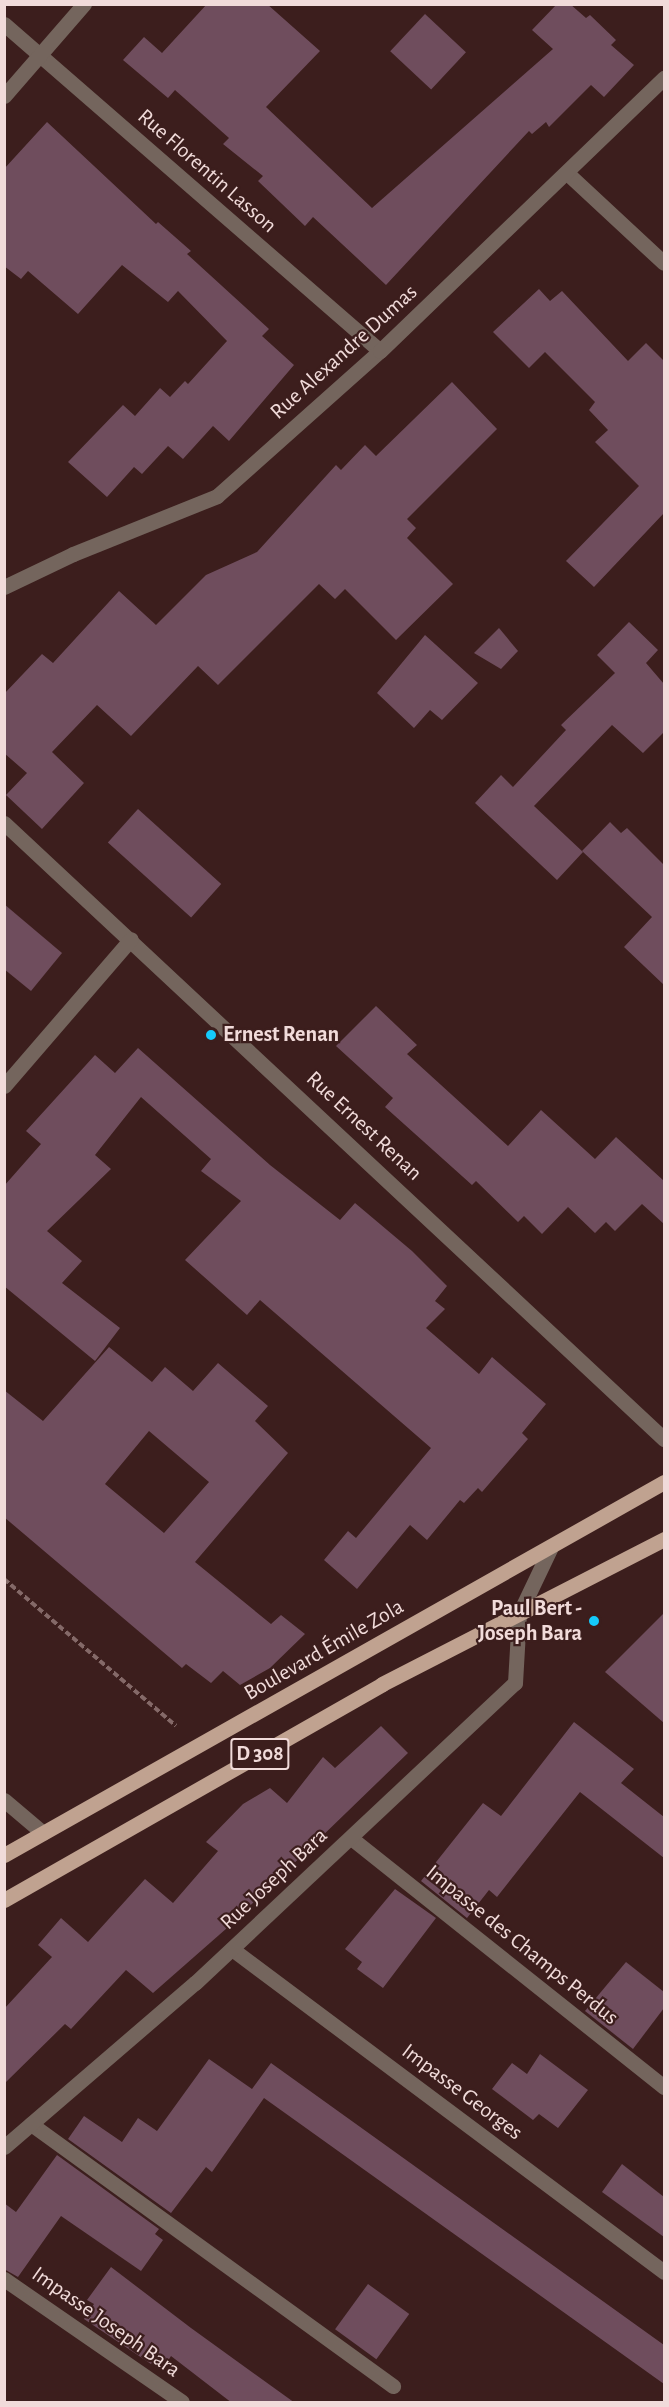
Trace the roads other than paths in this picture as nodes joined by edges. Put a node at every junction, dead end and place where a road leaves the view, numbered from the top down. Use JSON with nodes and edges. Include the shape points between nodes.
{"nodes":[{"id":1,"x":84,"y":4,"type":"edge"},
{"id":2,"x":4,"y":24,"type":"edge"},
{"id":3,"x":41,"y":56,"type":"junction"},
{"id":4,"x":664,"y":78,"type":"edge"},
{"id":5,"x":4,"y":96,"type":"edge"},
{"id":6,"x":567,"y":173,"type":"junction"},
{"id":7,"x":664,"y":262,"type":"edge"},
{"id":8,"x":380,"y":351,"type":"junction"},
{"id":9,"x":4,"y":587,"type":"edge"},
{"id":10,"x":4,"y":824,"type":"edge"},
{"id":11,"x":131,"y":939,"type":"junction"},
{"id":12,"x":4,"y":1086,"type":"edge"},
{"id":13,"x":664,"y":1439,"type":"edge"},
{"id":14,"x":664,"y":1482,"type":"edge"},
{"id":15,"x":664,"y":1539,"type":"edge"},
{"id":16,"x":550,"y":1547,"type":"junction"},
{"id":17,"x":519,"y":1614,"type":"junction"},
{"id":18,"x":4,"y":1800,"type":"edge"},
{"id":19,"x":43,"y":1833,"type":"junction"},
{"id":20,"x":351,"y":1838,"type":"junction"},
{"id":21,"x":4,"y":1855,"type":"edge"},
{"id":22,"x":4,"y":1900,"type":"edge"},
{"id":23,"x":232,"y":1949,"type":"junction"},
{"id":24,"x":664,"y":2088,"type":"edge"},
{"id":25,"x":31,"y":2124,"type":"junction"},
{"id":26,"x":4,"y":2147,"type":"edge"},
{"id":27,"x":664,"y":2272,"type":"edge"},
{"id":28,"x":4,"y":2279,"type":"edge"},
{"id":29,"x":393,"y":2386,"type":"dead end"},
{"id":30,"x":182,"y":2403,"type":"edge"}],
"edges":[{"from":1,"to":3,"type":"street"},
{"from":2,"to":3,"type":"street","name":"Rue Florentin Lasson"},
{"from":3,"to":5,"type":"street"},
{"from":3,"to":8,"type":"street","name":"Rue Florentin Lasson"},
{"from":4,"to":6,"type":"street","name":"Rue Alexandre Dumas"},
{"from":6,"to":7,"type":"street"},
{"from":6,"to":8,"type":"street","name":"Rue Alexandre Dumas"},
{"from":8,"to":9,"type":"street","name":"Rue Alexandre Dumas","via":[[216,496],[73,554]]},
{"from":10,"to":11,"type":"street","name":"Rue Ernest Renan"},
{"from":11,"to":12,"type":"street"},
{"from":11,"to":13,"type":"street","name":"Rue Ernest Renan"},
{"from":14,"to":16,"type":"main road","name":"Boulevard Émile Zola","number":"D 308"},
{"from":15,"to":17,"type":"main road","number":"D 308"},
{"from":16,"to":17,"type":"street"},
{"from":16,"to":19,"type":"main road","name":"Boulevard Émile Zola","number":"D 308"},
{"from":17,"to":20,"type":"street","name":"Rue Joseph Bara","via":[[515,1683]]},
{"from":17,"to":22,"type":"main road","number":"D 308","via":[[382,1684]]},
{"from":18,"to":19,"type":"street"},
{"from":19,"to":21,"type":"main road","name":"Boulevard Émile Zola","number":"D 308"},
{"from":20,"to":23,"type":"street","name":"Rue Joseph Bara"},
{"from":20,"to":24,"type":"street","name":"Impasse des Champs Perdus"},
{"from":23,"to":25,"type":"street","name":"Rue Joseph Bara"},
{"from":23,"to":27,"type":"street","name":"Impasse Georges"},
{"from":25,"to":26,"type":"street","name":"Rue Joseph Bara"},
{"from":25,"to":29,"type":"street"},
{"from":28,"to":30,"type":"street","name":"Impasse Joseph Bara"}]}
